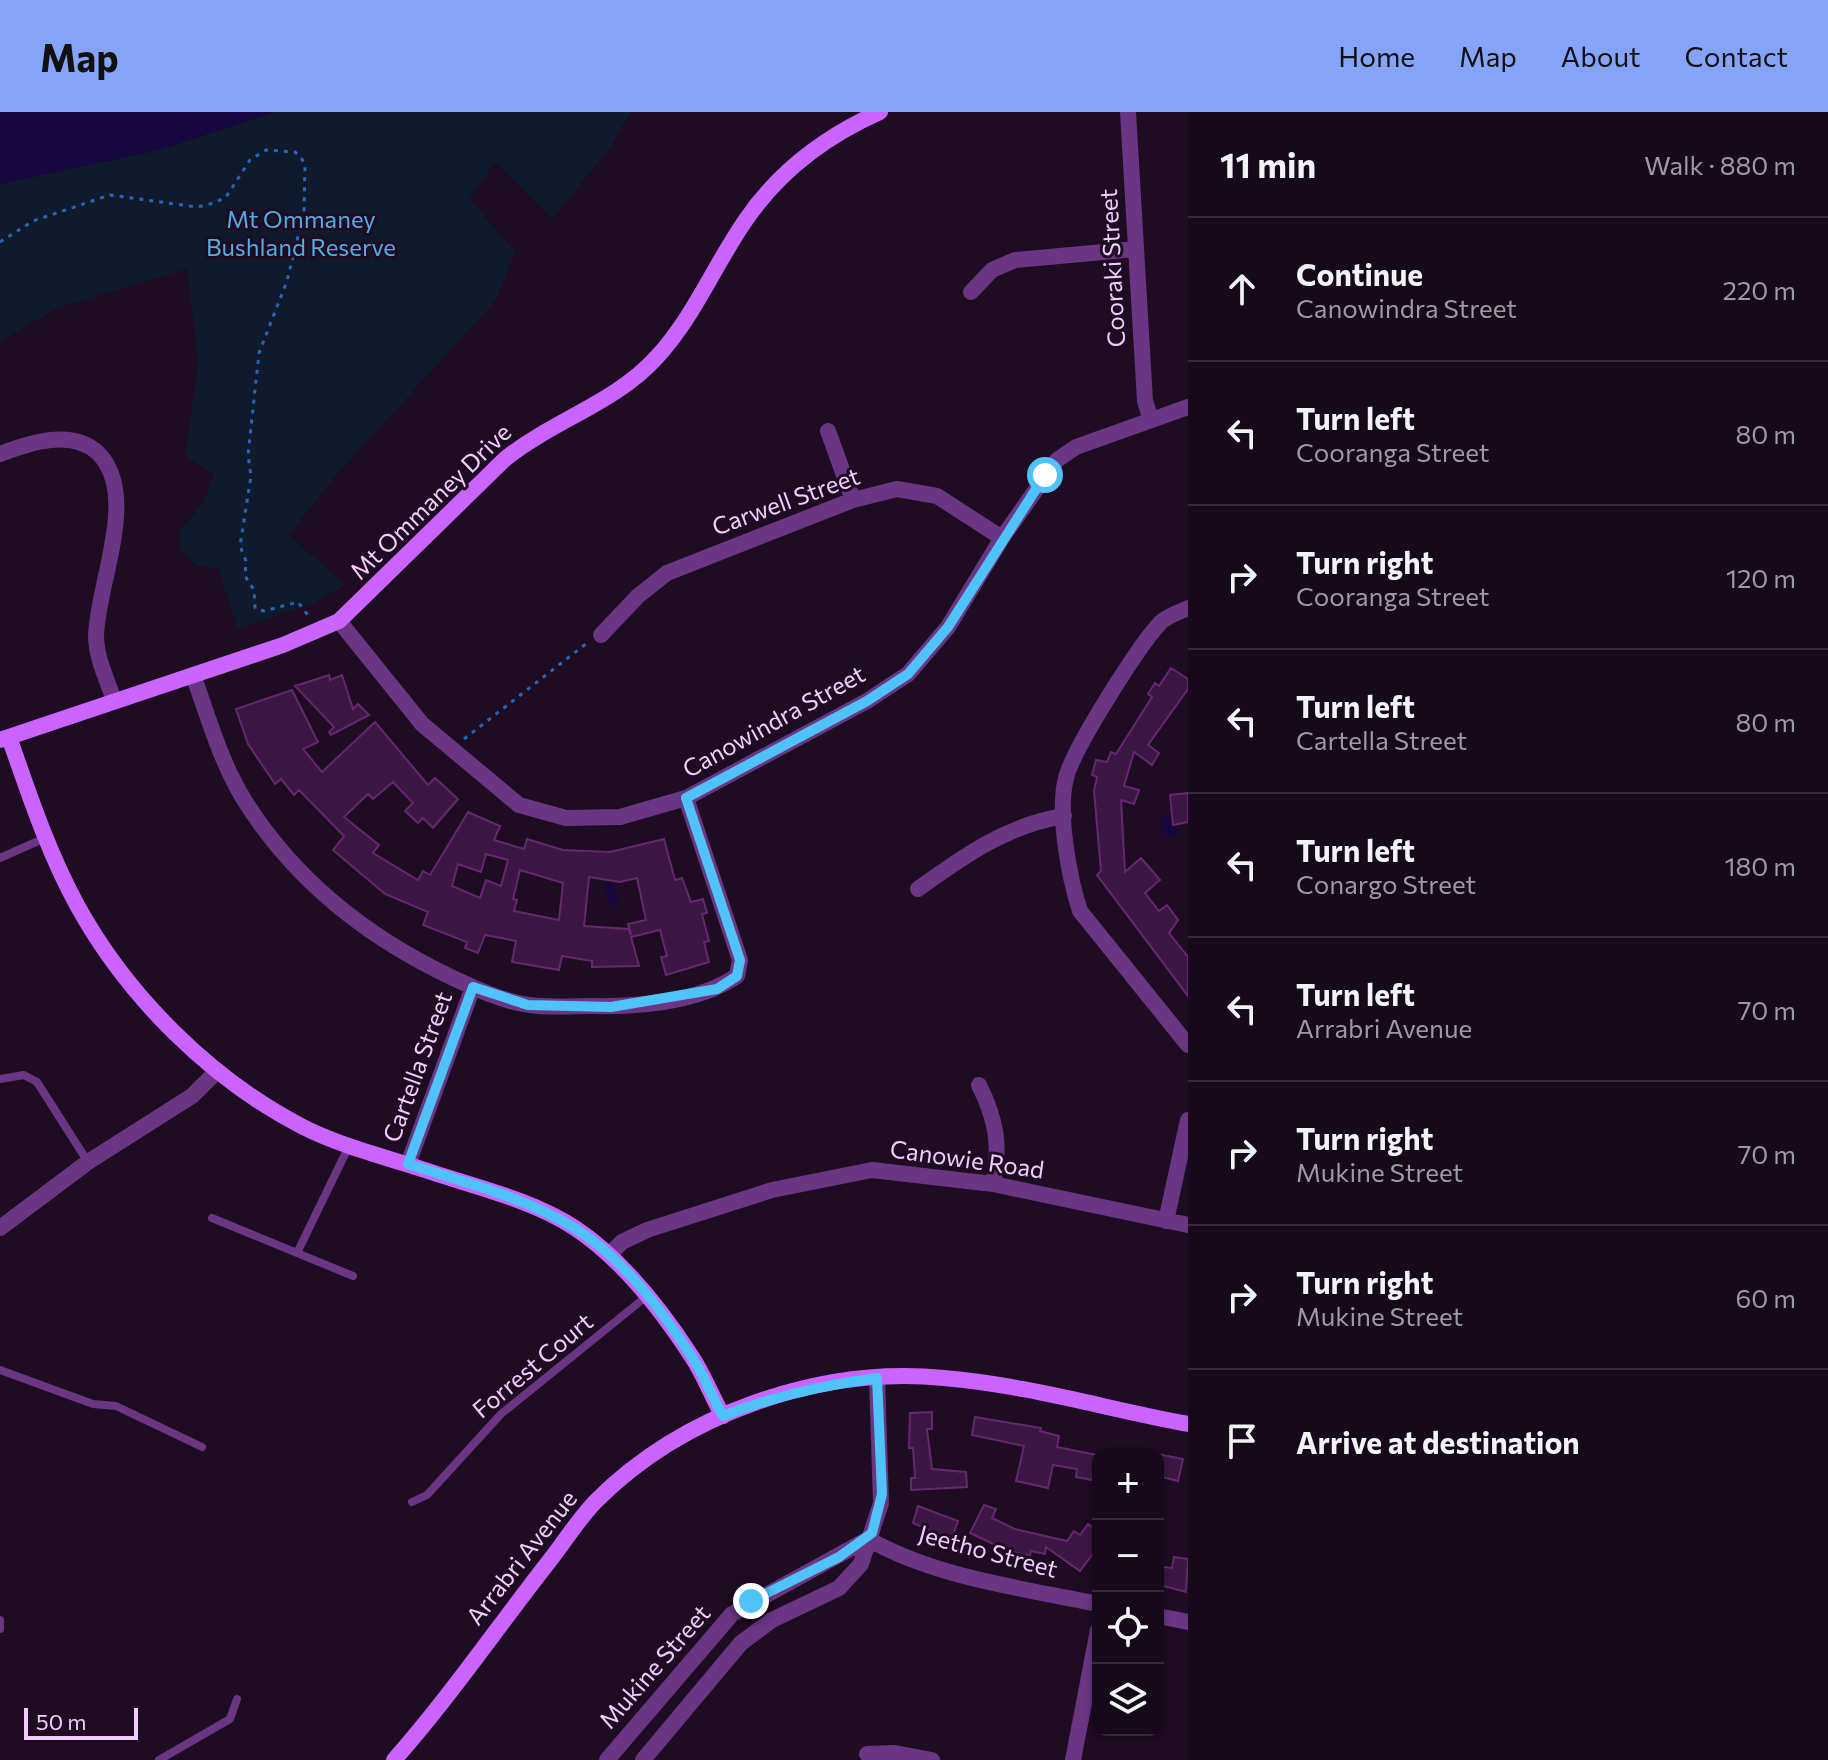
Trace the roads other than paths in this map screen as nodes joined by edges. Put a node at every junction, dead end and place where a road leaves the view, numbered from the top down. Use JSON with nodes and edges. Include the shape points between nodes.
{"nodes":[{"id":1,"x":880,"y":112,"type":"edge"},
{"id":2,"x":1128,"y":112,"type":"edge"},
{"id":3,"x":1136,"y":249,"type":"junction"},
{"id":4,"x":971,"y":292,"type":"dead end"},
{"id":5,"x":1188,"y":407,"type":"edge"},
{"id":6,"x":1151,"y":420,"type":"junction"},
{"id":7,"x":828,"y":431,"type":"dead end"},
{"id":8,"x":0,"y":454,"type":"edge"},
{"id":9,"x":853,"y":500,"type":"junction"},
{"id":10,"x":1002,"y":538,"type":"junction"},
{"id":11,"x":1188,"y":608,"type":"edge"},
{"id":12,"x":339,"y":621,"type":"junction"},
{"id":13,"x":601,"y":635,"type":"road end"},
{"id":14,"x":193,"y":675,"type":"junction"},
{"id":15,"x":114,"y":700,"type":"junction"},
{"id":16,"x":5,"y":738,"type":"edge"},
{"id":17,"x":686,"y":798,"type":"junction"},
{"id":18,"x":1064,"y":816,"type":"junction"},
{"id":19,"x":45,"y":838,"type":"junction"},
{"id":20,"x":0,"y":858,"type":"edge"},
{"id":21,"x":918,"y":889,"type":"dead end"},
{"id":22,"x":473,"y":987,"type":"junction"},
{"id":23,"x":1188,"y":1045,"type":"edge"},
{"id":24,"x":217,"y":1071,"type":"junction"},
{"id":25,"x":0,"y":1079,"type":"edge"},
{"id":26,"x":979,"y":1085,"type":"dead end"},
{"id":27,"x":1188,"y":1120,"type":"edge"},
{"id":28,"x":348,"y":1148,"type":"junction"},
{"id":29,"x":88,"y":1162,"type":"junction"},
{"id":30,"x":408,"y":1164,"type":"junction"},
{"id":31,"x":993,"y":1184,"type":"junction"},
{"id":32,"x":212,"y":1218,"type":"dead end"},
{"id":33,"x":1166,"y":1221,"type":"junction"},
{"id":34,"x":1188,"y":1225,"type":"edge"},
{"id":35,"x":0,"y":1228,"type":"edge"},
{"id":36,"x":297,"y":1253,"type":"junction"},
{"id":37,"x":609,"y":1255,"type":"junction"},
{"id":38,"x":353,"y":1276,"type":"dead end"},
{"id":39,"x":648,"y":1295,"type":"junction"},
{"id":40,"x":0,"y":1370,"type":"edge"},
{"id":41,"x":877,"y":1378,"type":"junction"},
{"id":42,"x":723,"y":1416,"type":"junction"},
{"id":43,"x":1188,"y":1424,"type":"edge"},
{"id":44,"x":202,"y":1447,"type":"dead end"},
{"id":45,"x":412,"y":1502,"type":"dead end"},
{"id":46,"x":868,"y":1539,"type":"junction"},
{"id":47,"x":1092,"y":1603,"type":"edge"},
{"id":48,"x":1164,"y":1617,"type":"edge"},
{"id":49,"x":0,"y":1620,"type":"edge"},
{"id":50,"x":1188,"y":1622,"type":"edge"},
{"id":51,"x":0,"y":1629,"type":"edge"},
{"id":52,"x":1092,"y":1661,"type":"edge"},
{"id":53,"x":237,"y":1699,"type":"dead end"},
{"id":54,"x":867,"y":1754,"type":"dead end"},
{"id":55,"x":159,"y":1760,"type":"edge"},
{"id":56,"x":394,"y":1760,"type":"edge"},
{"id":57,"x":607,"y":1760,"type":"edge"},
{"id":58,"x":643,"y":1760,"type":"edge"},
{"id":59,"x":932,"y":1760,"type":"edge"},
{"id":60,"x":1073,"y":1760,"type":"edge"}],
"edges":[{"from":1,"to":12,"type":"street","name":"Mt Ommaney Drive","via":[[817,147],[765,193],[689,317],[654,361],[613,393],[532,437],[505,459]]},
{"from":2,"to":3,"type":"street","name":"Cooraki Street"},
{"from":3,"to":4,"type":"street","via":[[1015,260],[992,270]]},
{"from":3,"to":6,"type":"street","name":"Cooraki Street","via":[[1145,401]]},
{"from":5,"to":6,"type":"street","name":"Canowindra Street"},
{"from":6,"to":10,"type":"street","name":"Canowindra Street","via":[[1076,447],[1057,460]]},
{"from":7,"to":9,"type":"street"},
{"from":8,"to":15,"type":"street","via":[[70,440],[91,446],[113,477],[117,501],[96,635]]},
{"from":9,"to":10,"type":"street","name":"Carwell Street","via":[[897,489],[937,496]]},
{"from":9,"to":13,"type":"street","name":"Carwell Street","via":[[667,573]]},
{"from":10,"to":17,"type":"street","name":"Canowindra Street","via":[[948,627],[908,674]]},
{"from":11,"to":18,"type":"street","via":[[1163,620],[1082,744],[1066,779]]},
{"from":12,"to":14,"type":"street","name":"Mt Ommaney Drive"},
{"from":12,"to":17,"type":"street","name":"Canowindra Street","via":[[422,724],[519,805],[566,818],[620,817]]},
{"from":14,"to":15,"type":"street","name":"Mt Ommaney Drive"},
{"from":14,"to":22,"type":"street","via":[[242,796],[305,878],[386,943]]},
{"from":15,"to":16,"type":"street","name":"Mt Ommaney Drive"},
{"from":16,"to":19,"type":"street"},
{"from":17,"to":22,"type":"street","via":[[740,960],[737,976],[717,989],[611,1007],[528,1005]]},
{"from":18,"to":21,"type":"street","via":[[999,834]]},
{"from":18,"to":23,"type":"street","via":[[1080,911]]},
{"from":19,"to":20,"type":"lane"},
{"from":19,"to":24,"type":"street","via":[[76,903],[125,978]]},
{"from":22,"to":30,"type":"street","name":"Cartella Street"},
{"from":24,"to":28,"type":"street","via":[[302,1126]]},
{"from":24,"to":29,"type":"street","via":[[192,1096]]},
{"from":25,"to":29,"type":"lane","via":[[24,1075],[37,1082]]},
{"from":26,"to":31,"type":"street","via":[[997,1128],[999,1157]]},
{"from":27,"to":33,"type":"street"},
{"from":28,"to":30,"type":"street"},
{"from":28,"to":36,"type":"lane"},
{"from":29,"to":35,"type":"street"},
{"from":30,"to":37,"type":"street","via":[[505,1196],[560,1221]]},
{"from":31,"to":33,"type":"street","name":"Canowie Road"},
{"from":31,"to":37,"type":"street","name":"Canowie Road","via":[[872,1170],[826,1177],[647,1230]]},
{"from":32,"to":36,"type":"lane"},
{"from":33,"to":34,"type":"street","name":"Canowie Road"},
{"from":36,"to":38,"type":"lane"},
{"from":37,"to":39,"type":"street"},
{"from":39,"to":42,"type":"street","via":[[694,1359]]},
{"from":39,"to":45,"type":"lane","name":"Forrest Court","via":[[501,1414],[427,1495]]},
{"from":40,"to":44,"type":"lane","via":[[93,1404],[116,1406]]},
{"from":41,"to":42,"type":"street","name":"Arrabri Avenue","via":[[808,1388]]},
{"from":41,"to":43,"type":"street","name":"Arrabri Avenue","via":[[932,1377],[1006,1386]]},
{"from":41,"to":46,"type":"street","name":"Mukine Street","via":[[882,1494]]},
{"from":42,"to":56,"type":"street","name":"Arrabri Avenue","via":[[654,1455],[595,1502]]},
{"from":46,"to":47,"type":"street","name":"Jeetho Street","via":[[976,1578]]},
{"from":46,"to":57,"type":"street","name":"Mukine Street","via":[[732,1614]]},
{"from":46,"to":58,"type":"street","name":"Mukine Street","via":[[866,1555],[833,1592],[772,1620],[741,1643]]},
{"from":48,"to":50,"type":"street"},
{"from":49,"to":51,"type":"lane"},
{"from":52,"to":60,"type":"street"},
{"from":53,"to":55,"type":"lane","via":[[230,1719]]},
{"from":54,"to":59,"type":"street"}]}
